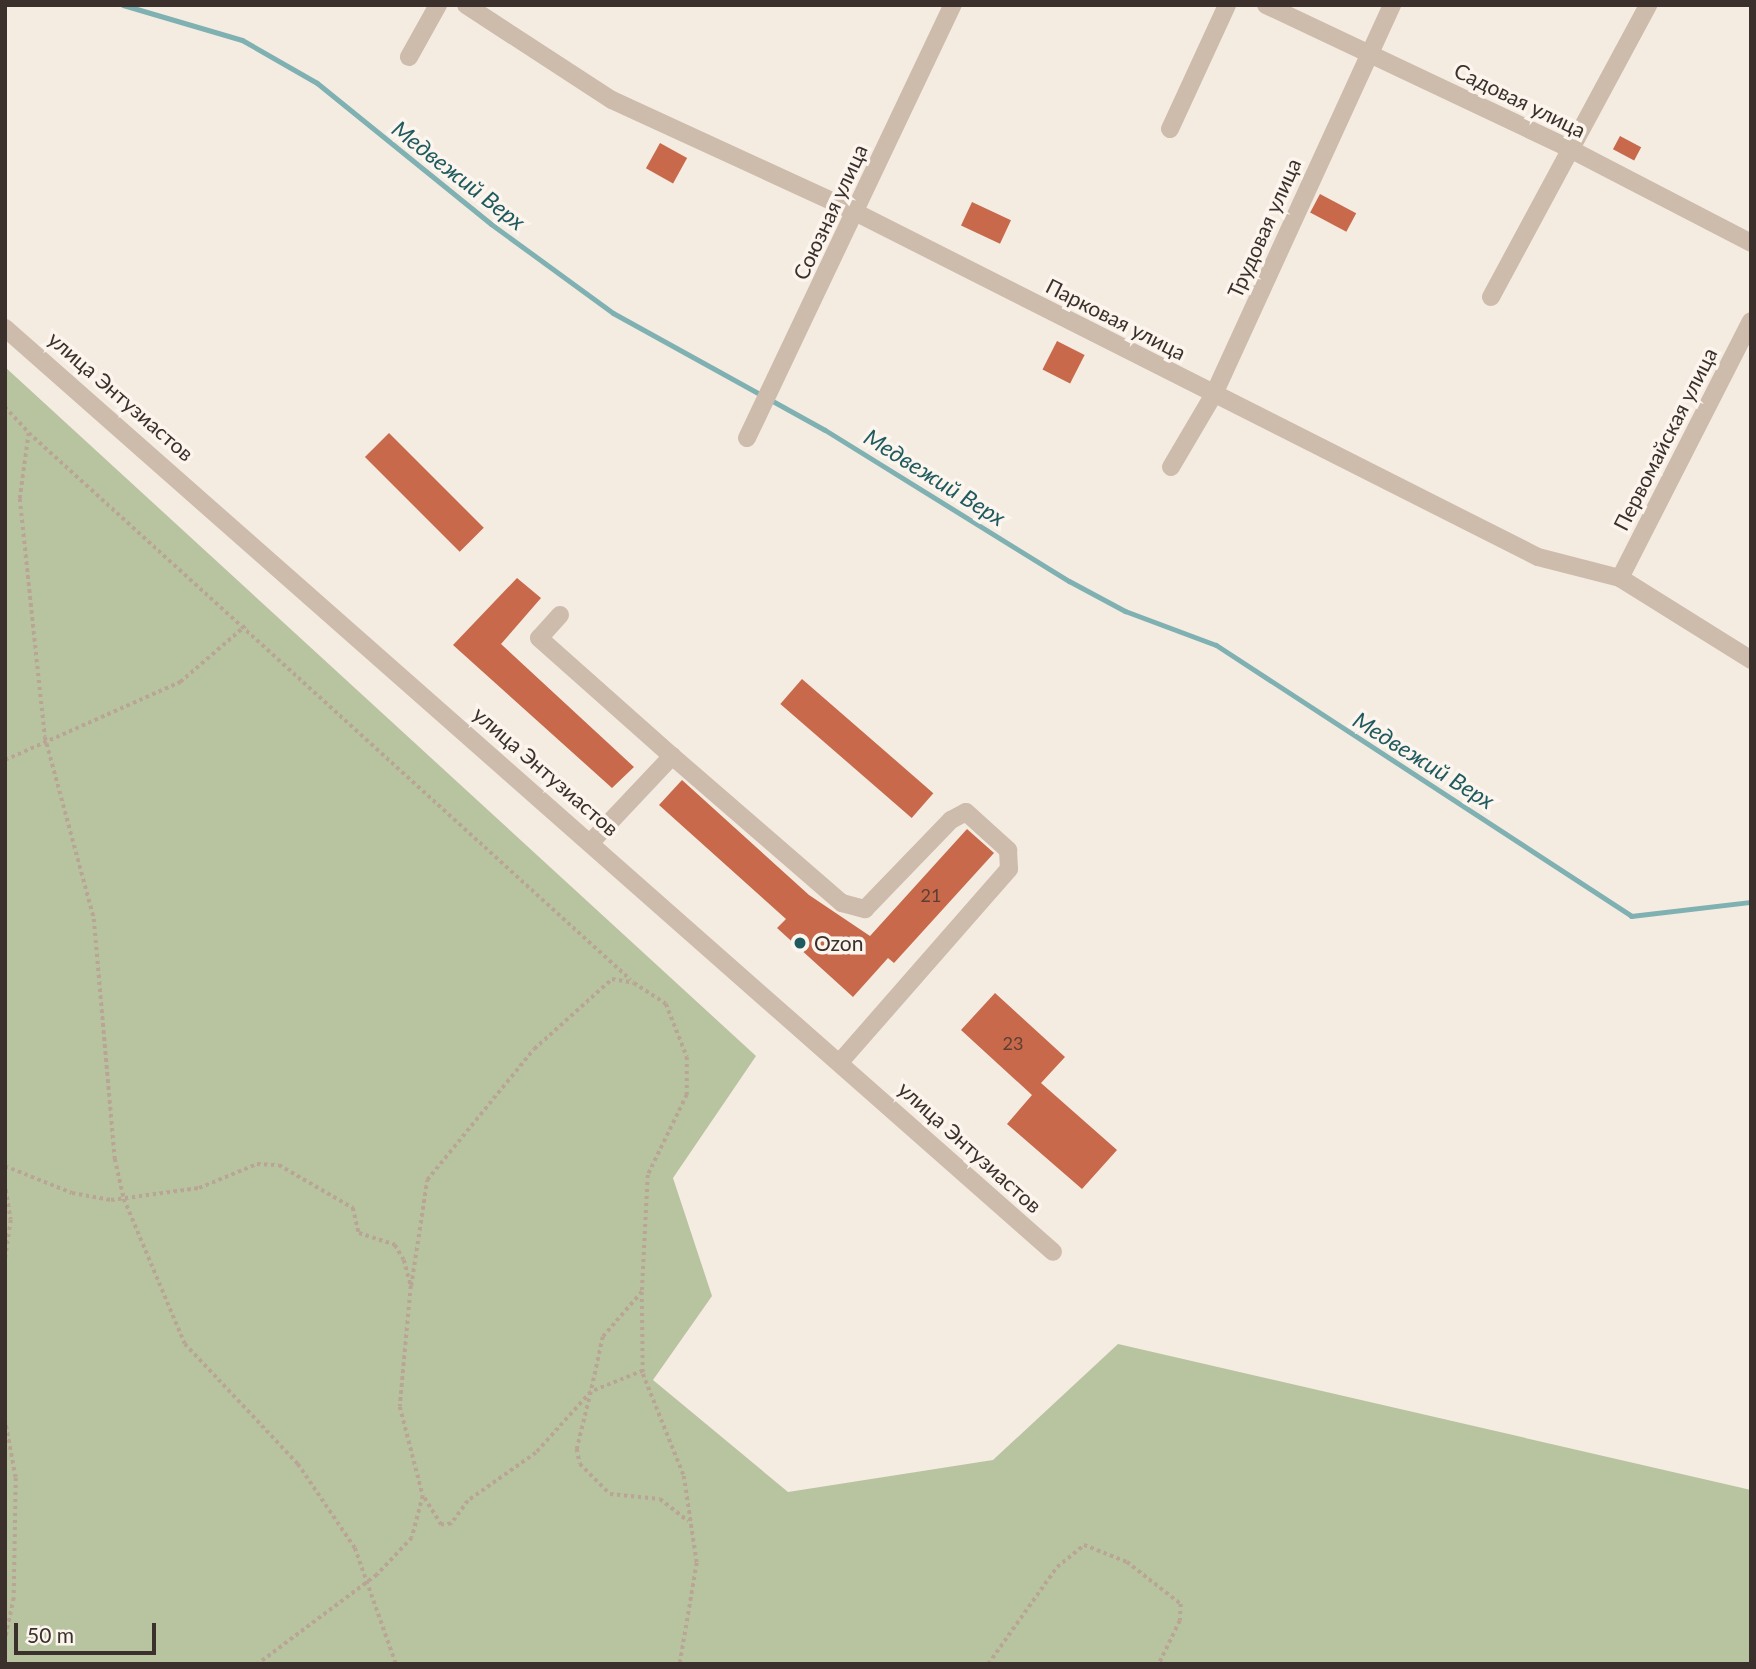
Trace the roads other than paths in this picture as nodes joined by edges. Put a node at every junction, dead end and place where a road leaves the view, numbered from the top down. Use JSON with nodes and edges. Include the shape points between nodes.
{"nodes":[{"id":1,"x":438,"y":5,"type":"edge"},
{"id":2,"x":466,"y":5,"type":"edge"},
{"id":3,"x":953,"y":5,"type":"edge"},
{"id":4,"x":1227,"y":5,"type":"edge"},
{"id":5,"x":1266,"y":5,"type":"edge"},
{"id":6,"x":1392,"y":5,"type":"edge"},
{"id":7,"x":1648,"y":5,"type":"edge"},
{"id":8,"x":1369,"y":53,"type":"junction"},
{"id":9,"x":409,"y":57,"type":"dead end"},
{"id":10,"x":1170,"y":129,"type":"dead end"},
{"id":11,"x":1570,"y":149,"type":"junction"},
{"id":12,"x":855,"y":212,"type":"junction"},
{"id":13,"x":1751,"y":243,"type":"edge"},
{"id":14,"x":1491,"y":297,"type":"dead end"},
{"id":15,"x":1751,"y":321,"type":"edge"},
{"id":16,"x":5,"y":328,"type":"edge"},
{"id":17,"x":1214,"y":394,"type":"junction"},
{"id":18,"x":747,"y":438,"type":"dead end"},
{"id":19,"x":1171,"y":467,"type":"dead end"},
{"id":20,"x":1620,"y":578,"type":"junction"},
{"id":21,"x":560,"y":615,"type":"dead end"},
{"id":22,"x":1751,"y":660,"type":"edge"},
{"id":23,"x":672,"y":756,"type":"junction"},
{"id":24,"x":592,"y":841,"type":"junction"},
{"id":25,"x":840,"y":1062,"type":"junction"},
{"id":26,"x":1053,"y":1252,"type":"dead end"}],
"edges":[{"from":1,"to":9,"type":"street","via":[[423,21]]},
{"from":2,"to":12,"type":"street","name":"Парковая улица","via":[[612,100]]},
{"from":3,"to":12,"type":"street","name":"Союзная улица"},
{"from":4,"to":10,"type":"street"},
{"from":5,"to":8,"type":"street","name":"Садовая улица"},
{"from":6,"to":8,"type":"street","name":"Трудовая улица"},
{"from":7,"to":11,"type":"street"},
{"from":8,"to":11,"type":"street","name":"Садовая улица"},
{"from":8,"to":17,"type":"street","name":"Трудовая улица"},
{"from":11,"to":13,"type":"street","name":"Садовая улица"},
{"from":11,"to":14,"type":"street"},
{"from":12,"to":17,"type":"street","name":"Парковая улица"},
{"from":12,"to":18,"type":"street","name":"Союзная улица"},
{"from":15,"to":20,"type":"street","name":"Первомайская улица"},
{"from":16,"to":24,"type":"street","name":"улица Энтузиастов"},
{"from":17,"to":19,"type":"street","name":"Трудовая улица"},
{"from":17,"to":20,"type":"street","name":"Парковая улица","via":[[1538,557]]},
{"from":20,"to":22,"type":"street","name":"Парковая улица"},
{"from":21,"to":23,"type":"street","via":[[539,638]]},
{"from":23,"to":24,"type":"street"},
{"from":23,"to":25,"type":"street","via":[[842,903],[865,909],[951,820],[966,812],[1008,849],[1009,869]]},
{"from":24,"to":25,"type":"street","name":"улица Энтузиастов"},
{"from":25,"to":26,"type":"street","name":"улица Энтузиастов"}]}
